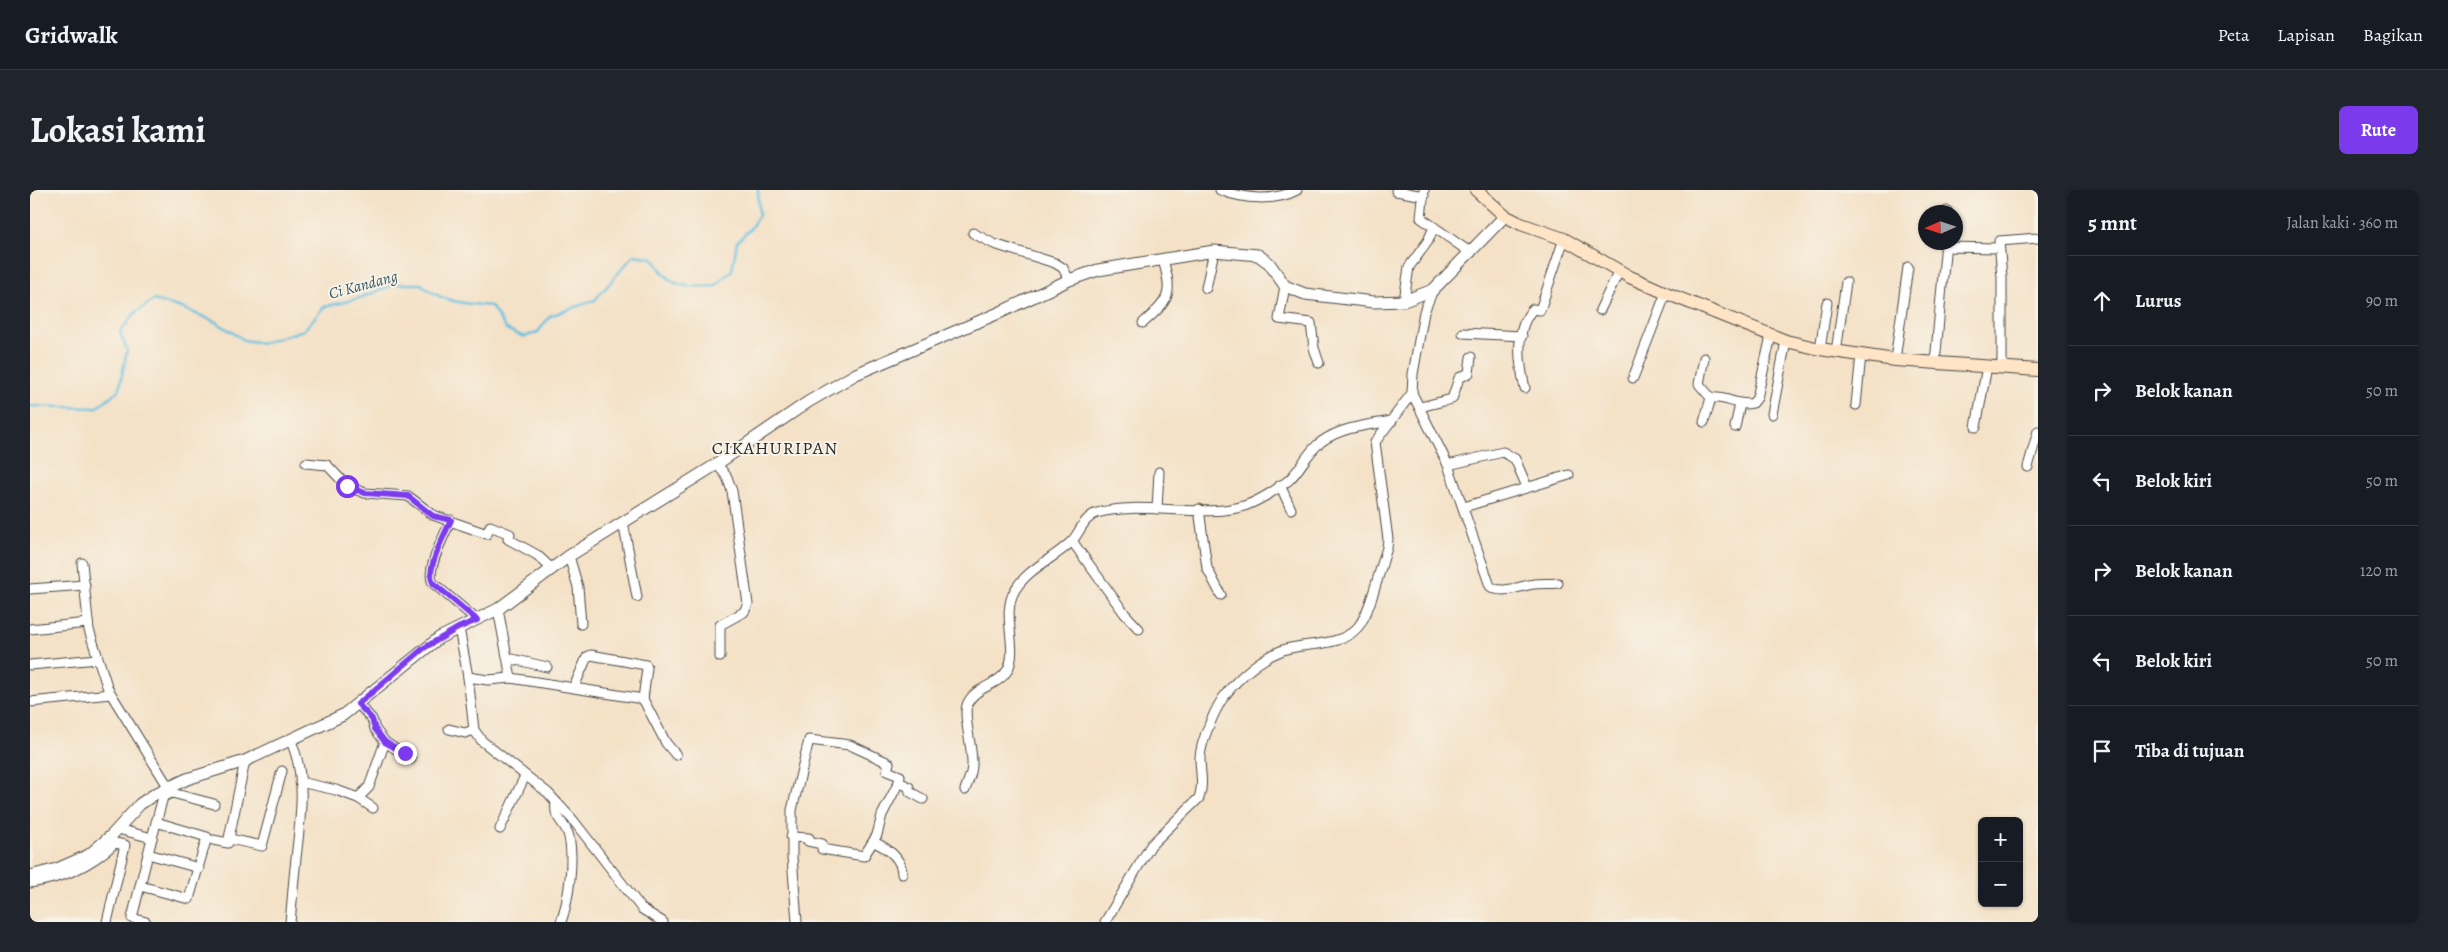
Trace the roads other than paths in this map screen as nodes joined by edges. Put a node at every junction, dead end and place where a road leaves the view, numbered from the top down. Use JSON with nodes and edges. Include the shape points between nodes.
{"nodes":[{"id":1,"x":1220,"y":190,"type":"edge"},
{"id":2,"x":1297,"y":190,"type":"edge"},
{"id":3,"x":1476,"y":190,"type":"edge"},
{"id":4,"x":1396,"y":191,"type":"edge"},
{"id":5,"x":1424,"y":193,"type":"edge"},
{"id":6,"x":1505,"y":216,"type":"junction"},
{"id":7,"x":1434,"y":227,"type":"junction"},
{"id":8,"x":973,"y":234,"type":"dead end"},
{"id":9,"x":2038,"y":238,"type":"edge"},
{"id":10,"x":1564,"y":239,"type":"junction"},
{"id":11,"x":1963,"y":246,"type":"edge"},
{"id":12,"x":1999,"y":248,"type":"junction"},
{"id":13,"x":1945,"y":250,"type":"edge"},
{"id":14,"x":1214,"y":251,"type":"junction"},
{"id":15,"x":1471,"y":253,"type":"junction"},
{"id":16,"x":1163,"y":260,"type":"junction"},
{"id":17,"x":1908,"y":267,"type":"dead end"},
{"id":18,"x":1619,"y":270,"type":"junction"},
{"id":19,"x":1070,"y":280,"type":"junction"},
{"id":20,"x":1282,"y":282,"type":"junction"},
{"id":21,"x":1846,"y":282,"type":"dead end"},
{"id":22,"x":1206,"y":288,"type":"dead end"},
{"id":23,"x":1433,"y":290,"type":"junction"},
{"id":24,"x":1666,"y":293,"type":"junction"},
{"id":25,"x":1404,"y":301,"type":"junction"},
{"id":26,"x":1827,"y":303,"type":"dead end"},
{"id":27,"x":1600,"y":310,"type":"dead end"},
{"id":28,"x":1143,"y":323,"type":"dead end"},
{"id":29,"x":1462,"y":333,"type":"dead end"},
{"id":30,"x":1522,"y":336,"type":"junction"},
{"id":31,"x":1771,"y":336,"type":"junction"},
{"id":32,"x":1786,"y":341,"type":"junction"},
{"id":33,"x":1820,"y":349,"type":"junction"},
{"id":34,"x":1836,"y":352,"type":"junction"},
{"id":35,"x":1861,"y":356,"type":"junction"},
{"id":36,"x":1471,"y":357,"type":"dead end"},
{"id":37,"x":1704,"y":358,"type":"dead end"},
{"id":38,"x":1895,"y":360,"type":"junction"},
{"id":39,"x":1319,"y":363,"type":"dead end"},
{"id":40,"x":1936,"y":363,"type":"junction"},
{"id":41,"x":1986,"y":366,"type":"junction"},
{"id":42,"x":2002,"y":367,"type":"junction"},
{"id":43,"x":2038,"y":370,"type":"edge"},
{"id":44,"x":1633,"y":378,"type":"dead end"},
{"id":45,"x":1524,"y":388,"type":"dead end"},
{"id":46,"x":1412,"y":393,"type":"junction"},
{"id":47,"x":1711,"y":398,"type":"junction"},
{"id":48,"x":1740,"y":404,"type":"junction"},
{"id":49,"x":1856,"y":405,"type":"dead end"},
{"id":50,"x":1420,"y":407,"type":"junction"},
{"id":51,"x":1772,"y":414,"type":"dead end"},
{"id":52,"x":1392,"y":421,"type":"junction"},
{"id":53,"x":1704,"y":422,"type":"dead end"},
{"id":54,"x":1735,"y":427,"type":"dead end"},
{"id":55,"x":1976,"y":427,"type":"dead end"},
{"id":56,"x":2038,"y":431,"type":"edge"},
{"id":57,"x":306,"y":463,"type":"dead end"},
{"id":58,"x":717,"y":464,"type":"junction"},
{"id":59,"x":1448,"y":465,"type":"junction"},
{"id":60,"x":2028,"y":467,"type":"dead end"},
{"id":61,"x":1159,"y":472,"type":"dead end"},
{"id":62,"x":1569,"y":475,"type":"dead end"},
{"id":63,"x":1280,"y":486,"type":"junction"},
{"id":64,"x":1528,"y":487,"type":"junction"},
{"id":65,"x":1464,"y":507,"type":"junction"},
{"id":66,"x":1157,"y":509,"type":"junction"},
{"id":67,"x":1291,"y":509,"type":"dead end"},
{"id":68,"x":1199,"y":510,"type":"junction"},
{"id":69,"x":451,"y":520,"type":"junction"},
{"id":70,"x":624,"y":522,"type":"junction"},
{"id":71,"x":1072,"y":541,"type":"junction"},
{"id":72,"x":569,"y":556,"type":"junction"},
{"id":73,"x":82,"y":563,"type":"dead end"},
{"id":74,"x":551,"y":568,"type":"junction"},
{"id":75,"x":1558,"y":583,"type":"dead end"},
{"id":76,"x":85,"y":585,"type":"junction"},
{"id":77,"x":30,"y":590,"type":"edge"},
{"id":78,"x":1220,"y":595,"type":"dead end"},
{"id":79,"x":637,"y":597,"type":"dead end"},
{"id":80,"x":498,"y":609,"type":"junction"},
{"id":81,"x":477,"y":620,"type":"junction"},
{"id":82,"x":88,"y":623,"type":"junction"},
{"id":83,"x":581,"y":624,"type":"dead end"},
{"id":84,"x":458,"y":628,"type":"junction"},
{"id":85,"x":30,"y":629,"type":"edge"},
{"id":86,"x":1139,"y":629,"type":"dead end"},
{"id":87,"x":720,"y":657,"type":"dead end"},
{"id":88,"x":98,"y":658,"type":"junction"},
{"id":89,"x":508,"y":658,"type":"junction"},
{"id":90,"x":30,"y":665,"type":"edge"},
{"id":91,"x":547,"y":667,"type":"dead end"},
{"id":92,"x":468,"y":678,"type":"junction"},
{"id":93,"x":511,"y":678,"type":"junction"},
{"id":94,"x":574,"y":687,"type":"junction"},
{"id":95,"x":111,"y":694,"type":"junction"},
{"id":96,"x":643,"y":699,"type":"junction"},
{"id":97,"x":30,"y":702,"type":"edge"},
{"id":98,"x":358,"y":704,"type":"junction"},
{"id":99,"x":449,"y":729,"type":"dead end"},
{"id":100,"x":474,"y":730,"type":"junction"},
{"id":101,"x":290,"y":739,"type":"junction"},
{"id":102,"x":385,"y":742,"type":"junction"},
{"id":103,"x":676,"y":755,"type":"dead end"},
{"id":104,"x":411,"y":759,"type":"dead end"},
{"id":105,"x":245,"y":761,"type":"junction"},
{"id":106,"x":282,"y":771,"type":"dead end"},
{"id":107,"x":525,"y":776,"type":"junction"},
{"id":108,"x":300,"y":782,"type":"junction"},
{"id":109,"x":899,"y":782,"type":"junction"},
{"id":110,"x":169,"y":788,"type":"junction"},
{"id":111,"x":965,"y":790,"type":"dead end"},
{"id":112,"x":358,"y":798,"type":"junction"},
{"id":113,"x":923,"y":799,"type":"dead end"},
{"id":114,"x":556,"y":802,"type":"junction"},
{"id":115,"x":214,"y":804,"type":"dead end"},
{"id":116,"x":374,"y":808,"type":"dead end"},
{"id":117,"x":156,"y":822,"type":"junction"},
{"id":118,"x":118,"y":828,"type":"junction"},
{"id":119,"x":500,"y":829,"type":"dead end"},
{"id":120,"x":792,"y":837,"type":"junction"},
{"id":121,"x":152,"y":838,"type":"junction"},
{"id":122,"x":230,"y":839,"type":"junction"},
{"id":123,"x":213,"y":840,"type":"dead end"},
{"id":124,"x":111,"y":841,"type":"junction"},
{"id":125,"x":874,"y":842,"type":"junction"},
{"id":126,"x":148,"y":854,"type":"junction"},
{"id":127,"x":199,"y":868,"type":"junction"},
{"id":128,"x":902,"y":874,"type":"dead end"},
{"id":129,"x":30,"y":876,"type":"edge"},
{"id":130,"x":30,"y":883,"type":"edge"},
{"id":131,"x":140,"y":886,"type":"junction"},
{"id":132,"x":107,"y":922,"type":"edge"},
{"id":133,"x":146,"y":922,"type":"edge"},
{"id":134,"x":290,"y":922,"type":"edge"},
{"id":135,"x":561,"y":922,"type":"edge"},
{"id":136,"x":664,"y":922,"type":"edge"},
{"id":137,"x":797,"y":922,"type":"edge"},
{"id":138,"x":1105,"y":922,"type":"edge"}],
"edges":[{"from":1,"to":2,"type":"street","via":[[1257,198]]},
{"from":3,"to":6,"type":"main road"},
{"from":4,"to":5,"type":"street"},
{"from":5,"to":7,"type":"street","via":[[1421,218]]},
{"from":6,"to":10,"type":"main road"},
{"from":6,"to":15,"type":"street"},
{"from":7,"to":15,"type":"street"},
{"from":7,"to":25,"type":"street","via":[[1409,267]]},
{"from":8,"to":19,"type":"street","via":[[1002,247],[1055,263],[1063,268]]},
{"from":9,"to":12,"type":"street","via":[[1999,241]]},
{"from":10,"to":18,"type":"main road"},
{"from":10,"to":30,"type":"street","via":[[1540,310],[1533,309],[1526,316]]},
{"from":11,"to":12,"type":"street"},
{"from":12,"to":42,"type":"street"},
{"from":13,"to":40,"type":"street"},
{"from":14,"to":16,"type":"street"},
{"from":14,"to":20,"type":"street","via":[[1258,255],[1269,263]]},
{"from":14,"to":22,"type":"street"},
{"from":15,"to":23,"type":"street"},
{"from":16,"to":19,"type":"street","via":[[1098,270]]},
{"from":16,"to":28,"type":"street","via":[[1169,288],[1162,306]]},
{"from":17,"to":38,"type":"street"},
{"from":18,"to":24,"type":"main road"},
{"from":18,"to":27,"type":"street"},
{"from":19,"to":58,"type":"street","via":[[856,374],[808,402]]},
{"from":20,"to":25,"type":"street","via":[[1305,294],[1374,302]]},
{"from":20,"to":39,"type":"street","via":[[1279,318],[1311,323]]},
{"from":21,"to":34,"type":"street"},
{"from":23,"to":25,"type":"street"},
{"from":23,"to":46,"type":"street","via":[[1424,312]]},
{"from":24,"to":31,"type":"main road"},
{"from":24,"to":44,"type":"street"},
{"from":26,"to":33,"type":"street"},
{"from":29,"to":30,"type":"street"},
{"from":30,"to":45,"type":"street","via":[[1520,367]]},
{"from":31,"to":32,"type":"main road"},
{"from":31,"to":48,"type":"street","via":[[1757,398],[1753,403]]},
{"from":32,"to":33,"type":"main road"},
{"from":32,"to":51,"type":"street"},
{"from":33,"to":34,"type":"main road"},
{"from":34,"to":35,"type":"main road"},
{"from":35,"to":38,"type":"main road"},
{"from":35,"to":49,"type":"street"},
{"from":36,"to":50,"type":"street","via":[[1469,374],[1459,378],[1452,399]]},
{"from":37,"to":47,"type":"street","via":[[1699,384]]},
{"from":38,"to":40,"type":"main road"},
{"from":40,"to":41,"type":"main road"},
{"from":41,"to":42,"type":"main road"},
{"from":41,"to":55,"type":"street"},
{"from":42,"to":43,"type":"main road"},
{"from":46,"to":50,"type":"street"},
{"from":46,"to":52,"type":"street"},
{"from":47,"to":48,"type":"street"},
{"from":47,"to":53,"type":"street"},
{"from":48,"to":54,"type":"street"},
{"from":50,"to":59,"type":"street"},
{"from":52,"to":63,"type":"street","via":[[1355,427],[1321,442]]},
{"from":52,"to":138,"type":"street","via":[[1375,445],[1387,548],[1359,626],[1343,637],[1272,655],[1259,662],[1225,695],[1203,741],[1199,798],[1151,845]]},
{"from":56,"to":60,"type":"street"},
{"from":57,"to":69,"type":"street","via":[[326,465],[347,486],[365,493],[408,496],[433,516]]},
{"from":58,"to":70,"type":"street"},
{"from":58,"to":87,"type":"street","via":[[732,491],[748,604],[744,612],[720,625]]},
{"from":59,"to":64,"type":"street","via":[[1503,452],[1515,459]]},
{"from":59,"to":65,"type":"street"},
{"from":61,"to":66,"type":"street"},
{"from":62,"to":64,"type":"street"},
{"from":63,"to":67,"type":"street"},
{"from":63,"to":68,"type":"street","via":[[1249,504],[1229,510]]},
{"from":64,"to":65,"type":"street"},
{"from":65,"to":75,"type":"street","via":[[1488,582],[1494,590]]},
{"from":66,"to":68,"type":"street"},
{"from":66,"to":71,"type":"street","via":[[1096,514],[1085,522]]},
{"from":68,"to":78,"type":"street","via":[[1207,568]]},
{"from":69,"to":74,"type":"street","via":[[488,534],[490,526],[510,534],[508,539],[538,556]]},
{"from":69,"to":81,"type":"street","via":[[430,577]]},
{"from":70,"to":72,"type":"street"},
{"from":70,"to":79,"type":"street"},
{"from":71,"to":86,"type":"street"},
{"from":71,"to":111,"type":"street","via":[[1030,573],[1012,596],[1008,668],[994,683],[971,697],[967,706],[972,765]]},
{"from":72,"to":74,"type":"street"},
{"from":72,"to":83,"type":"street","via":[[578,587]]},
{"from":73,"to":76,"type":"street"},
{"from":74,"to":80,"type":"street"},
{"from":76,"to":77,"type":"street"},
{"from":76,"to":82,"type":"street"},
{"from":80,"to":81,"type":"street"},
{"from":80,"to":89,"type":"street"},
{"from":81,"to":84,"type":"street"},
{"from":82,"to":85,"type":"street"},
{"from":82,"to":88,"type":"street"},
{"from":84,"to":92,"type":"street"},
{"from":84,"to":98,"type":"street","via":[[424,648]]},
{"from":88,"to":90,"type":"street"},
{"from":88,"to":95,"type":"street"},
{"from":89,"to":91,"type":"street"},
{"from":89,"to":93,"type":"street"},
{"from":92,"to":93,"type":"street"},
{"from":92,"to":100,"type":"street"},
{"from":93,"to":94,"type":"street"},
{"from":94,"to":96,"type":"street"},
{"from":94,"to":96,"type":"street","via":[[587,657],[596,655],[646,664]]},
{"from":95,"to":97,"type":"street"},
{"from":95,"to":110,"type":"street"},
{"from":96,"to":103,"type":"street","via":[[666,743]]},
{"from":98,"to":101,"type":"street","via":[[328,723]]},
{"from":98,"to":102,"type":"street","via":[[372,719]]},
{"from":99,"to":100,"type":"street","via":[[465,734]]},
{"from":100,"to":107,"type":"street","via":[[482,741]]},
{"from":101,"to":105,"type":"street"},
{"from":101,"to":108,"type":"street"},
{"from":102,"to":104,"type":"street"},
{"from":102,"to":112,"type":"street","via":[[369,787]]},
{"from":105,"to":110,"type":"street"},
{"from":105,"to":122,"type":"street"},
{"from":106,"to":122,"type":"street","via":[[262,846]]},
{"from":107,"to":114,"type":"street"},
{"from":107,"to":119,"type":"street"},
{"from":108,"to":112,"type":"street"},
{"from":108,"to":134,"type":"street","via":[[301,818]]},
{"from":109,"to":113,"type":"street"},
{"from":109,"to":120,"type":"street","via":[[900,776],[887,771],[890,763],[850,745],[809,740],[792,810]]},
{"from":109,"to":125,"type":"street","via":[[882,815]]},
{"from":110,"to":118,"type":"street","via":[[140,804]]},
{"from":112,"to":116,"type":"street"},
{"from":114,"to":135,"type":"street","via":[[555,813],[569,835],[570,844]]},
{"from":114,"to":136,"type":"street","via":[[642,909]]},
{"from":115,"to":117,"type":"street","via":[[172,792],[163,796]]},
{"from":117,"to":121,"type":"street"},
{"from":117,"to":127,"type":"street","via":[[207,837]]},
{"from":118,"to":121,"type":"street"},
{"from":118,"to":124,"type":"street"},
{"from":120,"to":125,"type":"street","via":[[809,838],[808,841],[822,844],[822,849],[864,856]]},
{"from":120,"to":137,"type":"street"},
{"from":121,"to":126,"type":"street"},
{"from":122,"to":123,"type":"street","via":[[228,843]]},
{"from":124,"to":129,"type":"street","via":[[73,863]]},
{"from":124,"to":130,"type":"street","via":[[99,858],[78,870]]},
{"from":124,"to":132,"type":"street","via":[[125,845]]},
{"from":125,"to":128,"type":"street","via":[[897,858]]},
{"from":126,"to":127,"type":"street"},
{"from":126,"to":131,"type":"street"},
{"from":127,"to":131,"type":"street","via":[[189,899]]},
{"from":131,"to":133,"type":"street","via":[[132,918]]}]}
